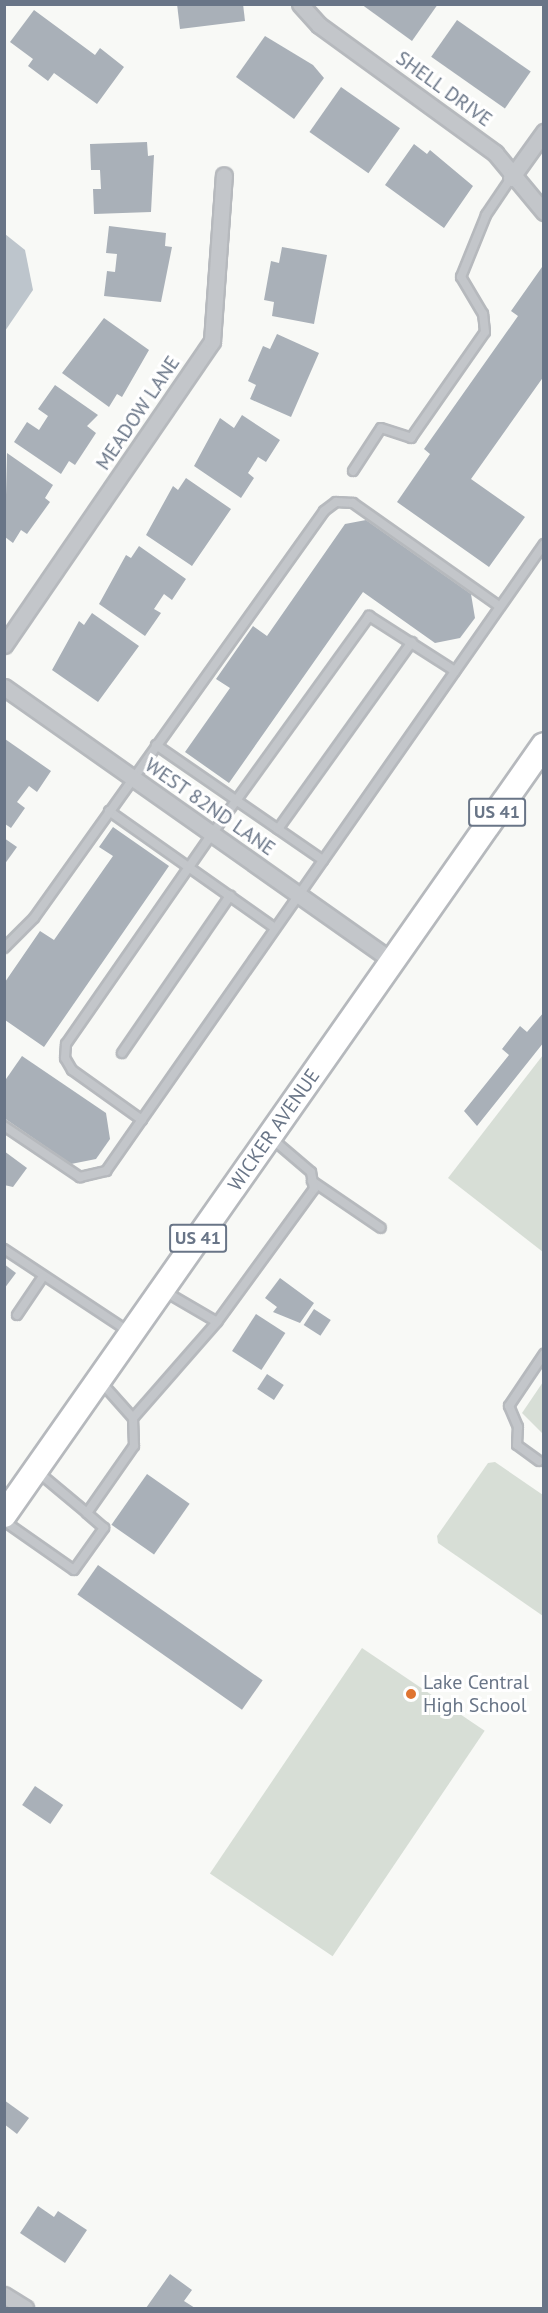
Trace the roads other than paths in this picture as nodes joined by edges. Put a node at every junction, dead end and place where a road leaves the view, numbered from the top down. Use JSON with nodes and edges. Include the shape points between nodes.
{"nodes":[{"id":1,"x":300,"y":4,"type":"edge"},
{"id":2,"x":543,"y":132,"type":"edge"},
{"id":3,"x":224,"y":175,"type":"dead end"},
{"id":4,"x":511,"y":178,"type":"junction"},
{"id":5,"x":543,"y":212,"type":"edge"},
{"id":6,"x":352,"y":471,"type":"dead end"},
{"id":7,"x":543,"y":544,"type":"edge"},
{"id":8,"x":500,"y":606,"type":"junction"},
{"id":9,"x":412,"y":642,"type":"junction"},
{"id":10,"x":4,"y":645,"type":"edge"},
{"id":11,"x":455,"y":671,"type":"junction"},
{"id":12,"x":4,"y":687,"type":"edge"},
{"id":13,"x":156,"y":745,"type":"junction"},
{"id":14,"x":542,"y":747,"type":"edge"},
{"id":15,"x":133,"y":778,"type":"junction"},
{"id":16,"x":236,"y":799,"type":"junction"},
{"id":17,"x":109,"y":811,"type":"junction"},
{"id":18,"x":278,"y":829,"type":"junction"},
{"id":19,"x":212,"y":834,"type":"junction"},
{"id":20,"x":323,"y":860,"type":"junction"},
{"id":21,"x":189,"y":867,"type":"junction"},
{"id":22,"x":298,"y":895,"type":"junction"},
{"id":23,"x":230,"y":896,"type":"junction"},
{"id":24,"x":275,"y":928,"type":"junction"},
{"id":25,"x":4,"y":948,"type":"edge"},
{"id":26,"x":392,"y":961,"type":"junction"},
{"id":27,"x":122,"y":1053,"type":"dead end"},
{"id":28,"x":142,"y":1120,"type":"junction"},
{"id":29,"x":4,"y":1126,"type":"edge"},
{"id":30,"x":269,"y":1137,"type":"junction"},
{"id":31,"x":312,"y":1181,"type":"junction"},
{"id":32,"x":381,"y":1228,"type":"dead end"},
{"id":33,"x":4,"y":1249,"type":"edge"},
{"id":34,"x":42,"y":1278,"type":"junction"},
{"id":35,"x":162,"y":1290,"type":"junction"},
{"id":36,"x":17,"y":1315,"type":"dead end"},
{"id":37,"x":217,"y":1322,"type":"junction"},
{"id":38,"x":132,"y":1333,"type":"junction"},
{"id":39,"x":543,"y":1354,"type":"edge"},
{"id":40,"x":99,"y":1380,"type":"junction"},
{"id":41,"x":133,"y":1418,"type":"junction"},
{"id":42,"x":539,"y":1461,"type":"dead end"},
{"id":43,"x":36,"y":1471,"type":"junction"},
{"id":44,"x":87,"y":1513,"type":"junction"},
{"id":45,"x":4,"y":1515,"type":"edge"},
{"id":46,"x":4,"y":1521,"type":"edge"},
{"id":47,"x":4,"y":2295,"type":"edge"},
{"id":48,"x":20,"y":2307,"type":"edge"}],
"edges":[{"from":1,"to":4,"type":"street","name":"SHELL DRIVE","via":[[320,25],[495,153]]},
{"from":2,"to":4,"type":"street"},
{"from":3,"to":10,"type":"street","name":"MEADOW LANE","via":[[212,341]]},
{"from":4,"to":5,"type":"street","name":"SHELL DRIVE"},
{"from":4,"to":6,"type":"lane","via":[[486,215],[461,277],[468,296],[483,314],[485,332],[411,438],[381,428]]},
{"from":7,"to":8,"type":"lane"},
{"from":8,"to":11,"type":"lane"},
{"from":8,"to":13,"type":"lane","via":[[353,503],[336,502],[324,511]]},
{"from":9,"to":11,"type":"lane"},
{"from":9,"to":16,"type":"lane","via":[[369,616],[359,623]]},
{"from":9,"to":18,"type":"lane"},
{"from":11,"to":20,"type":"lane"},
{"from":12,"to":15,"type":"street","name":"WEST 82ND LANE"},
{"from":13,"to":15,"type":"lane"},
{"from":13,"to":16,"type":"lane"},
{"from":14,"to":26,"type":"highway","name":"WICKER AVENUE","number":"US 41"},
{"from":15,"to":17,"type":"lane"},
{"from":15,"to":19,"type":"street","name":"WEST 82ND LANE"},
{"from":16,"to":18,"type":"lane"},
{"from":16,"to":19,"type":"lane"},
{"from":17,"to":21,"type":"lane"},
{"from":17,"to":25,"type":"lane","via":[[34,918]]},
{"from":18,"to":20,"type":"lane"},
{"from":19,"to":21,"type":"lane"},
{"from":19,"to":22,"type":"street","name":"WEST 82ND LANE"},
{"from":20,"to":22,"type":"lane"},
{"from":21,"to":23,"type":"lane"},
{"from":21,"to":28,"type":"lane","via":[[66,1044],[64,1058],[72,1070]]},
{"from":22,"to":24,"type":"lane"},
{"from":22,"to":26,"type":"street","name":"WEST 82ND LANE"},
{"from":23,"to":24,"type":"lane"},
{"from":23,"to":27,"type":"lane"},
{"from":24,"to":28,"type":"lane"},
{"from":26,"to":30,"type":"highway","name":"WICKER AVENUE","number":"US 41"},
{"from":28,"to":29,"type":"lane","via":[[106,1171],[93,1178],[80,1177]]},
{"from":30,"to":31,"type":"lane","via":[[311,1172]]},
{"from":30,"to":35,"type":"highway","name":"WICKER AVENUE","number":"US 41"},
{"from":31,"to":32,"type":"lane"},
{"from":31,"to":37,"type":"lane","via":[[314,1189]]},
{"from":33,"to":34,"type":"lane"},
{"from":34,"to":36,"type":"lane"},
{"from":34,"to":38,"type":"lane"},
{"from":35,"to":37,"type":"lane"},
{"from":35,"to":38,"type":"highway","name":"WICKER AVENUE","number":"US 41"},
{"from":37,"to":41,"type":"lane"},
{"from":38,"to":40,"type":"highway","name":"WICKER AVENUE","number":"US 41"},
{"from":39,"to":42,"type":"lane","via":[[509,1406],[518,1427],[517,1445]]},
{"from":40,"to":41,"type":"lane"},
{"from":40,"to":43,"type":"highway","name":"WICKER AVENUE","number":"US 41"},
{"from":41,"to":44,"type":"lane","via":[[134,1446]]},
{"from":43,"to":44,"type":"lane"},
{"from":43,"to":45,"type":"highway","name":"WICKER AVENUE","number":"US 41"},
{"from":44,"to":46,"type":"lane","via":[[104,1528],[74,1570]]},
{"from":47,"to":48,"type":"street"}]}
